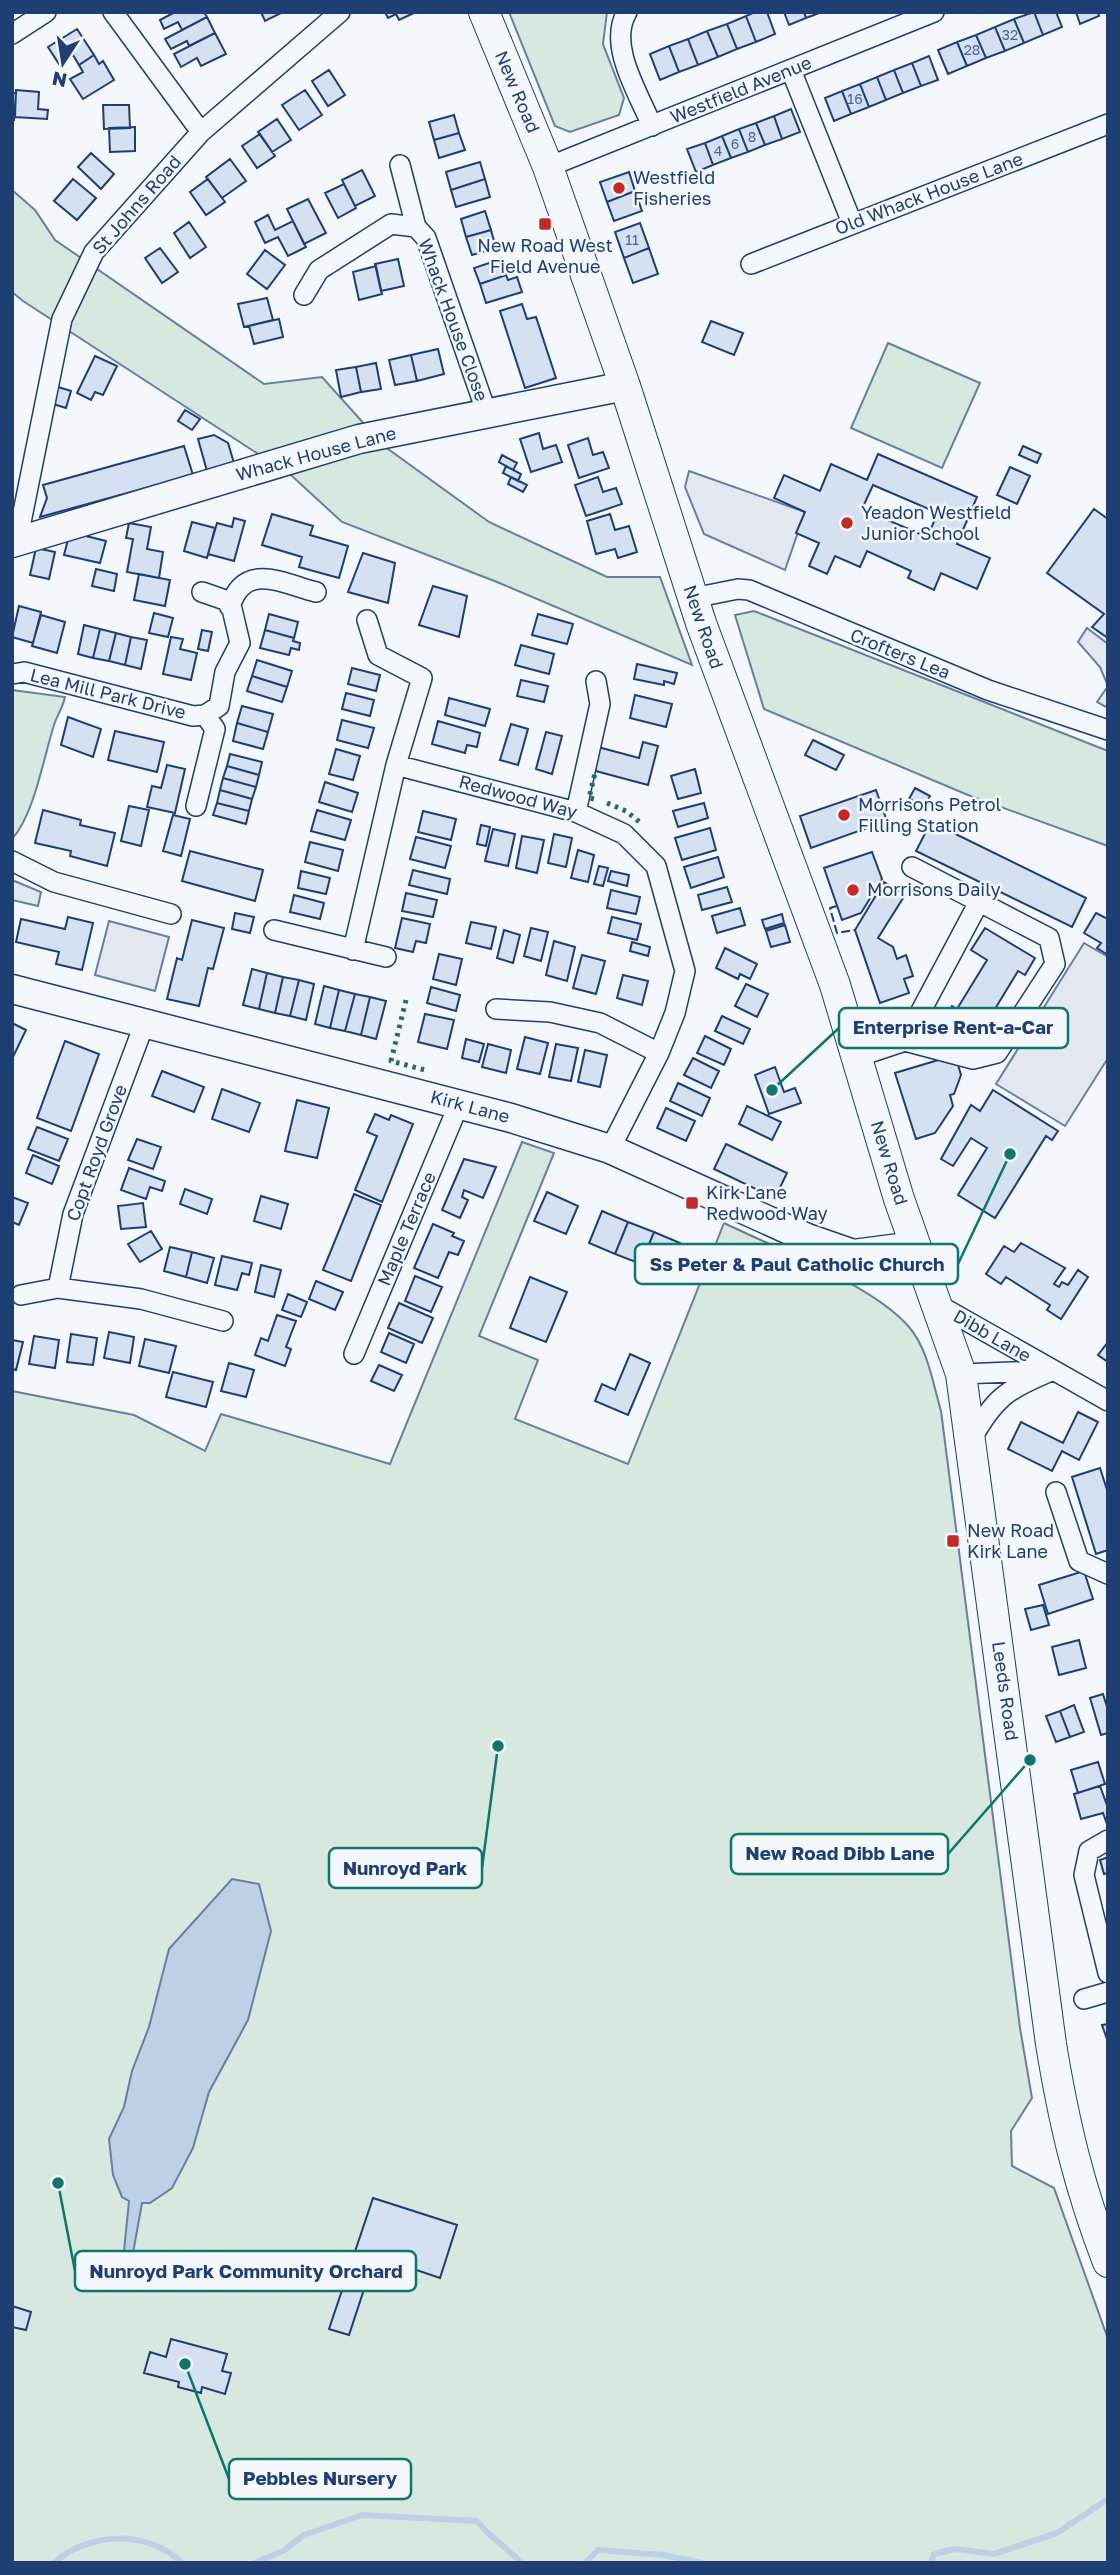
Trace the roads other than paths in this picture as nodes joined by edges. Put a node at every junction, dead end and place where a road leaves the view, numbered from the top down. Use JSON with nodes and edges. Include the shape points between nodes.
{"nodes":[{"id":1,"x":46,"y":12,"type":"edge"},
{"id":2,"x":113,"y":12,"type":"edge"},
{"id":3,"x":340,"y":12,"type":"edge"},
{"id":4,"x":484,"y":12,"type":"edge"},
{"id":5,"x":626,"y":12,"type":"edge"},
{"id":6,"x":934,"y":12,"type":"edge"},
{"id":7,"x":12,"y":34,"type":"edge"},
{"id":8,"x":791,"y":70,"type":"junction"},
{"id":9,"x":1108,"y":124,"type":"edge"},
{"id":10,"x":652,"y":126,"type":"junction"},
{"id":11,"x":201,"y":132,"type":"junction"},
{"id":12,"x":400,"y":165,"type":"dead end"},
{"id":13,"x":548,"y":167,"type":"junction"},
{"id":14,"x":852,"y":223,"type":"junction"},
{"id":15,"x":416,"y":227,"type":"junction"},
{"id":16,"x":751,"y":264,"type":"dead end"},
{"id":17,"x":304,"y":295,"type":"dead end"},
{"id":18,"x":625,"y":386,"type":"junction"},
{"id":19,"x":487,"y":414,"type":"junction"},
{"id":20,"x":15,"y":542,"type":"edge"},
{"id":21,"x":202,"y":592,"type":"dead end"},
{"id":22,"x":316,"y":592,"type":"dead end"},
{"id":23,"x":230,"y":607,"type":"junction"},
{"id":24,"x":697,"y":610,"type":"junction"},
{"id":25,"x":367,"y":620,"type":"dead end"},
{"id":26,"x":12,"y":674,"type":"edge"},
{"id":27,"x":596,"y":681,"type":"dead end"},
{"id":28,"x":205,"y":715,"type":"junction"},
{"id":29,"x":1108,"y":730,"type":"edge"},
{"id":30,"x":396,"y":765,"type":"junction"},
{"id":31,"x":196,"y":806,"type":"dead end"},
{"id":32,"x":576,"y":812,"type":"junction"},
{"id":33,"x":12,"y":861,"type":"edge"},
{"id":34,"x":912,"y":867,"type":"dead end"},
{"id":35,"x":979,"y":902,"type":"junction"},
{"id":36,"x":171,"y":914,"type":"dead end"},
{"id":37,"x":274,"y":930,"type":"dead end"},
{"id":38,"x":353,"y":950,"type":"junction"},
{"id":39,"x":386,"y":957,"type":"dead end"},
{"id":40,"x":12,"y":989,"type":"edge"},
{"id":41,"x":496,"y":1009,"type":"dead end"},
{"id":42,"x":145,"y":1022,"type":"junction"},
{"id":43,"x":905,"y":1041,"type":"junction"},
{"id":44,"x":659,"y":1053,"type":"junction"},
{"id":45,"x":857,"y":1057,"type":"junction"},
{"id":46,"x":459,"y":1104,"type":"junction"},
{"id":47,"x":610,"y":1149,"type":"junction"},
{"id":48,"x":915,"y":1245,"type":"junction"},
{"id":49,"x":58,"y":1287,"type":"junction"},
{"id":50,"x":21,"y":1295,"type":"dead end"},
{"id":51,"x":933,"y":1301,"type":"junction"},
{"id":52,"x":223,"y":1321,"type":"dead end"},
{"id":53,"x":354,"y":1354,"type":"dead end"},
{"id":54,"x":1051,"y":1371,"type":"junction"},
{"id":55,"x":961,"y":1374,"type":"junction"},
{"id":56,"x":1108,"y":1401,"type":"edge"},
{"id":57,"x":970,"y":1441,"type":"junction"},
{"id":58,"x":1056,"y":1492,"type":"dead end"},
{"id":59,"x":1108,"y":1574,"type":"edge"},
{"id":60,"x":1108,"y":1840,"type":"edge"},
{"id":61,"x":1108,"y":1972,"type":"edge"},
{"id":62,"x":1108,"y":1992,"type":"edge"},
{"id":63,"x":1084,"y":1999,"type":"dead end"},
{"id":64,"x":1108,"y":2262,"type":"edge"}],
"edges":[{"from":1,"to":7,"type":"street"},
{"from":2,"to":11,"type":"street"},
{"from":3,"to":11,"type":"street","name":"St Johns Road"},
{"from":4,"to":13,"type":"main road","name":"New Road"},
{"from":5,"to":10,"type":"street","via":[[621,22],[621,50]]},
{"from":6,"to":8,"type":"street","name":"Westfield Avenue"},
{"from":8,"to":10,"type":"street","name":"Westfield Avenue"},
{"from":8,"to":14,"type":"street"},
{"from":9,"to":14,"type":"street","name":"Old Whack House Lane"},
{"from":10,"to":13,"type":"street","name":"Westfield Avenue"},
{"from":11,"to":20,"type":"street","name":"St Johns Road","via":[[94,252],[62,320]]},
{"from":12,"to":15,"type":"street","name":"Whack House Close"},
{"from":13,"to":18,"type":"main road","name":"New Road"},
{"from":14,"to":16,"type":"street","name":"Old Whack House Lane"},
{"from":15,"to":17,"type":"street","name":"Whack House Close","via":[[391,224],[319,270]]},
{"from":15,"to":19,"type":"street","name":"Whack House Close","via":[[426,237]]},
{"from":18,"to":19,"type":"street","name":"Whack House Lane"},
{"from":18,"to":24,"type":"main road","name":"New Road"},
{"from":19,"to":20,"type":"street","name":"Whack House Lane","via":[[359,439]]},
{"from":21,"to":23,"type":"street","via":[[225,600]]},
{"from":22,"to":23,"type":"street","via":[[252,579],[242,584]]},
{"from":23,"to":28,"type":"street","name":"Lea Mill Park Drive","via":[[240,643],[225,672],[219,706]]},
{"from":24,"to":29,"type":"street","name":"Crofters Lea","via":[[738,589],[749,590],[988,690]]},
{"from":24,"to":45,"type":"main road","name":"New Road","via":[[835,985]]},
{"from":25,"to":30,"type":"street","via":[[378,655],[422,678]]},
{"from":26,"to":28,"type":"street","name":"Lea Mill Park Drive","via":[[24,671],[193,716]]},
{"from":27,"to":32,"type":"street","via":[[600,704]]},
{"from":28,"to":31,"type":"street","name":"Lea Mill Park Drive","via":[[215,729]]},
{"from":30,"to":32,"type":"street","name":"Redwood Way"},
{"from":30,"to":38,"type":"street"},
{"from":32,"to":44,"type":"street","name":"Redwood Way","via":[[624,834],[656,866],[685,971]]},
{"from":33,"to":36,"type":"street","via":[[54,882]]},
{"from":34,"to":35,"type":"street"},
{"from":35,"to":43,"type":"street"},
{"from":35,"to":43,"type":"street","via":[[1049,938],[1055,964],[997,1054],[973,1059]]},
{"from":37,"to":38,"type":"street"},
{"from":38,"to":39,"type":"street"},
{"from":40,"to":42,"type":"street","name":"Kirk Lane"},
{"from":41,"to":44,"type":"street","via":[[550,1012],[600,1023]]},
{"from":42,"to":46,"type":"street","name":"Kirk Lane"},
{"from":42,"to":49,"type":"street","name":"Copt Royd Grove","via":[[73,1214]]},
{"from":43,"to":45,"type":"street"},
{"from":44,"to":47,"type":"street","name":"Redwood Way"},
{"from":45,"to":48,"type":"main road","name":"New Road"},
{"from":46,"to":47,"type":"street","name":"Kirk Lane"},
{"from":46,"to":53,"type":"street","name":"Maple Terrace"},
{"from":47,"to":48,"type":"street","name":"Kirk Lane","via":[[807,1238],[853,1254]]},
{"from":48,"to":51,"type":"main road","name":"Leeds Road"},
{"from":49,"to":50,"type":"street"},
{"from":49,"to":52,"type":"street","via":[[141,1299]]},
{"from":51,"to":54,"type":"street","name":"Dibb Lane"},
{"from":51,"to":55,"type":"main road","name":"Leeds Road"},
{"from":54,"to":55,"type":"street","name":"Dibb Lane"},
{"from":54,"to":56,"type":"street","name":"Dibb Lane"},
{"from":54,"to":57,"type":"street","name":"Dibb Lane","via":[[1010,1389],[989,1409]]},
{"from":55,"to":57,"type":"main road","name":"Leeds Road"},
{"from":57,"to":64,"type":"main road","name":"Leeds Road","via":[[1052,2054],[1068,2141],[1085,2204]]},
{"from":58,"to":59,"type":"street","via":[[1079,1561]]},
{"from":60,"to":61,"type":"street","via":[[1089,1851],[1084,1875]]},
{"from":62,"to":63,"type":"street"}]}
